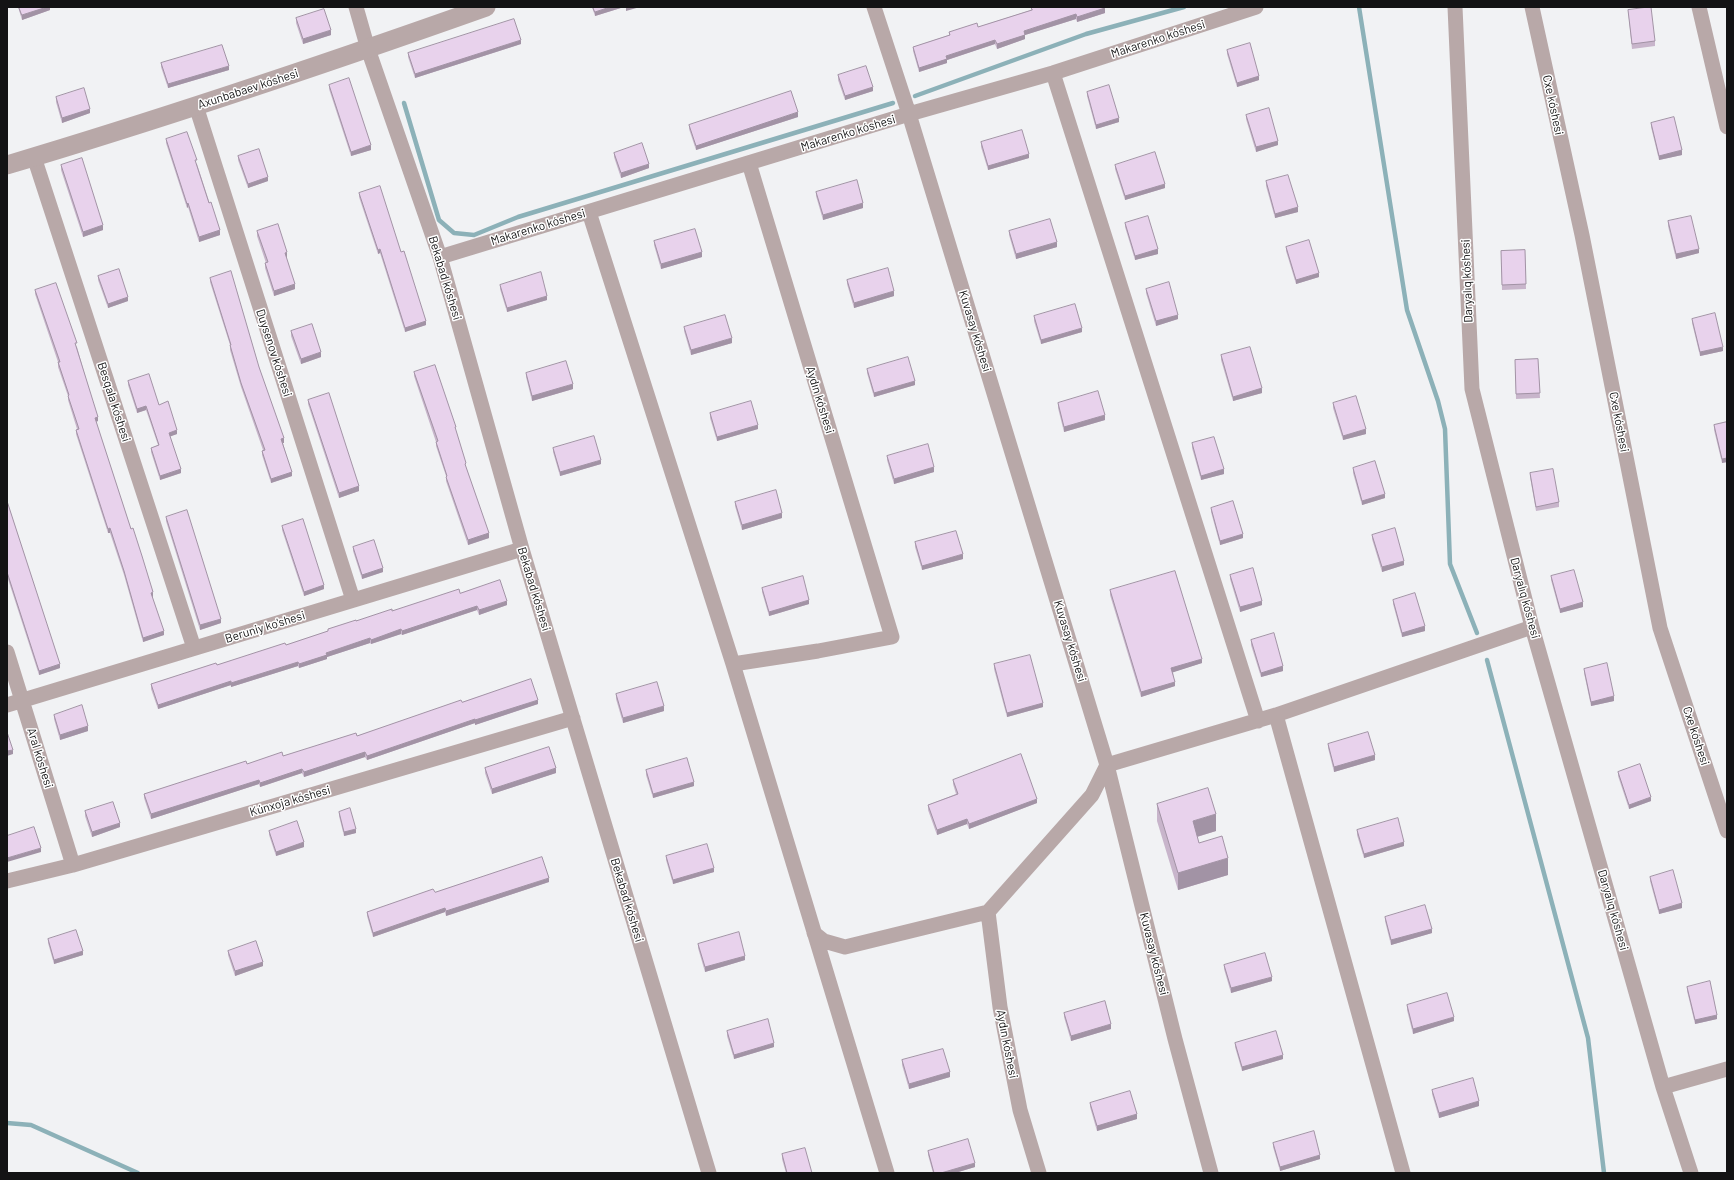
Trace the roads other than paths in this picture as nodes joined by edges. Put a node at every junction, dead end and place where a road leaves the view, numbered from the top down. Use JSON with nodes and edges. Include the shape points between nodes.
{"nodes":[{"id":1,"x":356,"y":7,"type":"edge"},
{"id":2,"x":486,"y":7,"type":"edge"},
{"id":3,"x":874,"y":7,"type":"edge"},
{"id":4,"x":1256,"y":7,"type":"edge"},
{"id":5,"x":1455,"y":7,"type":"edge"},
{"id":6,"x":1532,"y":7,"type":"edge"},
{"id":7,"x":1699,"y":7,"type":"edge"},
{"id":8,"x":368,"y":49,"type":"junction"},
{"id":9,"x":1054,"y":73,"type":"junction"},
{"id":10,"x":196,"y":106,"type":"junction"},
{"id":11,"x":910,"y":114,"type":"junction"},
{"id":12,"x":1727,"y":127,"type":"edge"},
{"id":13,"x":34,"y":156,"type":"junction"},
{"id":14,"x":749,"y":163,"type":"junction"},
{"id":15,"x":7,"y":165,"type":"edge"},
{"id":16,"x":589,"y":212,"type":"junction"},
{"id":17,"x":440,"y":257,"type":"junction"},
{"id":18,"x":522,"y":549,"type":"junction"},
{"id":19,"x":352,"y":600,"type":"junction"},
{"id":20,"x":1532,"y":627,"type":"junction"},
{"id":21,"x":194,"y":648,"type":"junction"},
{"id":22,"x":7,"y":652,"type":"edge"},
{"id":23,"x":734,"y":664,"type":"junction"},
{"id":24,"x":23,"y":700,"type":"junction"},
{"id":25,"x":7,"y":705,"type":"edge"},
{"id":26,"x":1276,"y":715,"type":"junction"},
{"id":27,"x":573,"y":718,"type":"junction"},
{"id":28,"x":1258,"y":721,"type":"junction"},
{"id":29,"x":1107,"y":764,"type":"junction"},
{"id":30,"x":1727,"y":831,"type":"edge"},
{"id":31,"x":73,"y":864,"type":"junction"},
{"id":32,"x":7,"y":881,"type":"edge"},
{"id":33,"x":988,"y":912,"type":"junction"},
{"id":34,"x":814,"y":933,"type":"junction"},
{"id":35,"x":1727,"y":1069,"type":"edge"},
{"id":36,"x":1663,"y":1087,"type":"junction"},
{"id":37,"x":709,"y":1173,"type":"edge"},
{"id":38,"x":887,"y":1173,"type":"edge"},
{"id":39,"x":1039,"y":1173,"type":"edge"},
{"id":40,"x":1212,"y":1173,"type":"edge"},
{"id":41,"x":1403,"y":1173,"type":"edge"},
{"id":42,"x":1691,"y":1173,"type":"edge"}],
"edges":[{"from":1,"to":8,"type":"street","name":"Bekabad kóshesi"},
{"from":2,"to":8,"type":"street","name":"Axunbabaev kóshesi"},
{"from":3,"to":11,"type":"street","name":"Kuvasay kóshesi"},
{"from":4,"to":9,"type":"street","name":"Makarenko kóshesi"},
{"from":5,"to":20,"type":"street","name":"Daryalıq kóshesi","via":[[1472,389]]},
{"from":6,"to":30,"type":"street","name":"Cxe kóshesi","via":[[1582,235],[1660,628]]},
{"from":7,"to":12,"type":"street"},
{"from":8,"to":10,"type":"street","name":"Axunbabaev kóshesi"},
{"from":8,"to":17,"type":"street","name":"Bekabad kóshesi"},
{"from":9,"to":11,"type":"street","name":"Makarenko kóshesi"},
{"from":9,"to":28,"type":"street"},
{"from":10,"to":13,"type":"street","name":"Axunbabaev kóshesi"},
{"from":10,"to":19,"type":"street","name":"Duysenov kóshesi"},
{"from":11,"to":14,"type":"street","name":"Makarenko kóshesi"},
{"from":11,"to":29,"type":"street","name":"Kuvasay kóshesi"},
{"from":13,"to":15,"type":"street","name":"Axunbabaev kóshesi"},
{"from":13,"to":21,"type":"street","name":"Besqala kóshesi"},
{"from":14,"to":16,"type":"street","name":"Makarenko kóshesi"},
{"from":14,"to":23,"type":"street","name":"Aydın kóshesi","via":[[892,637],[818,652]]},
{"from":16,"to":17,"type":"street","name":"Makarenko kóshesi"},
{"from":16,"to":23,"type":"street"},
{"from":17,"to":18,"type":"street","name":"Bekabad kóshesi"},
{"from":18,"to":19,"type":"street","name":"Beruniy ko'shesi"},
{"from":18,"to":27,"type":"street","name":"Bekabad kóshesi"},
{"from":19,"to":21,"type":"street","name":"Beruniy ko'shesi"},
{"from":20,"to":26,"type":"street"},
{"from":20,"to":36,"type":"street","name":"Daryalıq kóshesi"},
{"from":21,"to":24,"type":"street","name":"Beruniy ko'shesi"},
{"from":22,"to":24,"type":"street","name":"Aral kóshesi"},
{"from":23,"to":34,"type":"street"},
{"from":24,"to":25,"type":"street","name":"Beruniy ko'shesi"},
{"from":24,"to":31,"type":"street","name":"Aral kóshesi"},
{"from":26,"to":28,"type":"street"},
{"from":26,"to":41,"type":"street"},
{"from":27,"to":31,"type":"street","name":"Kúnxoja kóshesi"},
{"from":27,"to":37,"type":"street","name":"Bekabad kóshesi"},
{"from":28,"to":29,"type":"street"},
{"from":29,"to":33,"type":"street","via":[[1092,795]]},
{"from":29,"to":40,"type":"street","name":"Kuvasay kóshesi","via":[[1175,1039]]},
{"from":31,"to":32,"type":"street","name":"Kúnxoja kóshesi"},
{"from":33,"to":34,"type":"street","via":[[845,947],[824,941]]},
{"from":33,"to":39,"type":"street","name":"Aydın kóshesi","via":[[1000,1007],[1020,1110]]},
{"from":34,"to":38,"type":"street"},
{"from":35,"to":36,"type":"street"},
{"from":36,"to":42,"type":"street","name":"Daryalıq kóshesi"}]}
